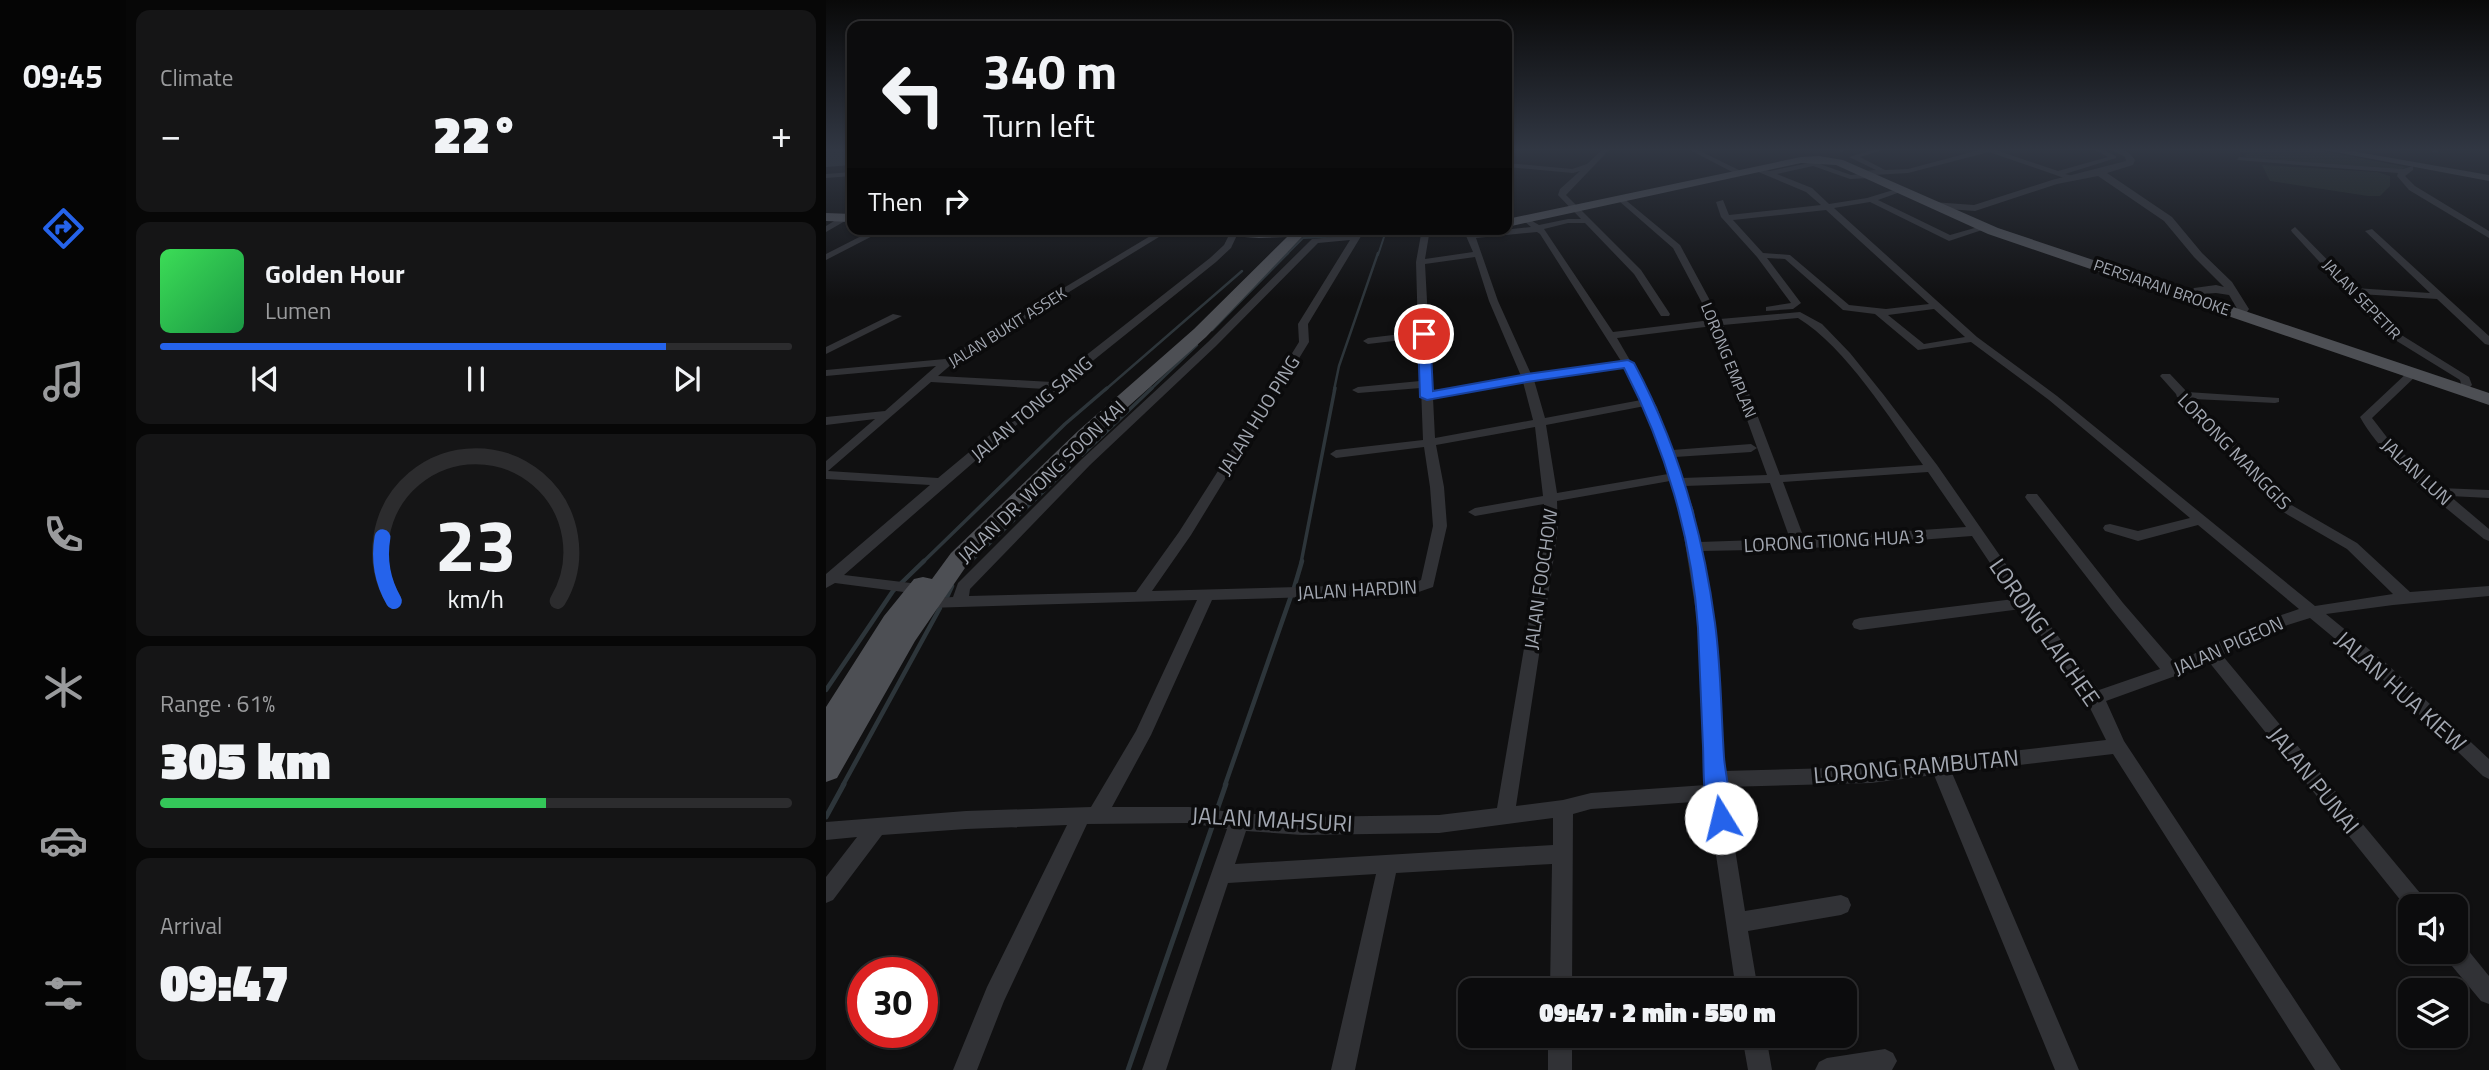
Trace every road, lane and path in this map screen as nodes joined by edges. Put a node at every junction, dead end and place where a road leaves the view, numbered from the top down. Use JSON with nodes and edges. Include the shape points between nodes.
{"nodes":[{"id":1,"x":1565,"y":199,"type":"edge"},
{"id":2,"x":1622,"y":199,"type":"joint"},
{"id":3,"x":1628,"y":199,"type":"edge"},
{"id":4,"x":1820,"y":199,"type":"edge"},
{"id":5,"x":1875,"y":199,"type":"edge"},
{"id":6,"x":1915,"y":199,"type":"edge"},
{"id":7,"x":2020,"y":199,"type":"edge"},
{"id":8,"x":2138,"y":199,"type":"edge"},
{"id":9,"x":2138,"y":199,"type":"edge"},
{"id":10,"x":2430,"y":199,"type":"edge"},
{"id":11,"x":1872,"y":200,"type":"junction"},
{"id":12,"x":1720,"y":202,"type":"dead end"},
{"id":13,"x":2146,"y":204,"type":"junction"},
{"id":14,"x":1933,"y":205,"type":"junction"},
{"id":15,"x":1828,"y":206,"type":"junction"},
{"id":16,"x":1576,"y":212,"type":"junction"},
{"id":17,"x":1976,"y":217,"type":"junction"},
{"id":18,"x":1727,"y":218,"type":"junction"},
{"id":19,"x":1512,"y":220,"type":"edge"},
{"id":20,"x":1512,"y":222,"type":"edge"},
{"id":21,"x":1535,"y":225,"type":"junction"},
{"id":22,"x":1512,"y":228,"type":"edge"},
{"id":23,"x":2294,"y":230,"type":"dead end"},
{"id":24,"x":2369,"y":231,"type":"dead end"},
{"id":25,"x":870,"y":235,"type":"edge"},
{"id":26,"x":1158,"y":235,"type":"edge"},
{"id":27,"x":1237,"y":235,"type":"edge"},
{"id":28,"x":1244,"y":235,"type":"edge"},
{"id":29,"x":1283,"y":235,"type":"edge"},
{"id":30,"x":1285,"y":235,"type":"edge"},
{"id":31,"x":1285,"y":235,"type":"edge"},
{"id":32,"x":1343,"y":235,"type":"edge"},
{"id":33,"x":1358,"y":235,"type":"edge"},
{"id":34,"x":1425,"y":235,"type":"edge"},
{"id":35,"x":1470,"y":235,"type":"edge"},
{"id":36,"x":2489,"y":235,"type":"edge"},
{"id":37,"x":1479,"y":254,"type":"junction"},
{"id":38,"x":1760,"y":255,"type":"junction"},
{"id":39,"x":826,"y":257,"type":"edge"},
{"id":40,"x":1420,"y":261,"type":"junction"},
{"id":41,"x":2216,"y":289,"type":"junction"},
{"id":42,"x":2352,"y":290,"type":"junction"},
{"id":43,"x":2234,"y":293,"type":"junction"},
{"id":44,"x":2197,"y":296,"type":"junction"},
{"id":45,"x":2438,"y":296,"type":"junction"},
{"id":46,"x":1935,"y":306,"type":"junction"},
{"id":47,"x":2243,"y":309,"type":"junction"},
{"id":48,"x":1878,"y":311,"type":"junction"},
{"id":49,"x":1665,"y":314,"type":"dead end"},
{"id":50,"x":897,"y":316,"type":"dead end"},
{"id":51,"x":1770,"y":318,"type":"junction"},
{"id":52,"x":1717,"y":322,"type":"junction"},
{"id":53,"x":1424,"y":334,"type":"junction"},
{"id":54,"x":1610,"y":336,"type":"junction"},
{"id":55,"x":1973,"y":339,"type":"junction"},
{"id":56,"x":1367,"y":341,"type":"dead end"},
{"id":57,"x":2489,"y":342,"type":"edge"},
{"id":58,"x":826,"y":351,"type":"edge"},
{"id":59,"x":949,"y":361,"type":"junction"},
{"id":60,"x":1628,"y":363,"type":"junction"},
{"id":61,"x":826,"y":373,"type":"edge"},
{"id":62,"x":2413,"y":373,"type":"junction"},
{"id":63,"x":2166,"y":376,"type":"dead end"},
{"id":64,"x":1527,"y":378,"type":"junction"},
{"id":65,"x":928,"y":379,"type":"junction"},
{"id":66,"x":1426,"y":384,"type":"junction"},
{"id":67,"x":2466,"y":385,"type":"junction"},
{"id":68,"x":1055,"y":386,"type":"junction"},
{"id":69,"x":1358,"y":390,"type":"dead end"},
{"id":70,"x":2489,"y":393,"type":"edge"},
{"id":71,"x":2181,"y":395,"type":"junction"},
{"id":72,"x":1427,"y":397,"type":"junction"},
{"id":73,"x":2489,"y":399,"type":"edge"},
{"id":74,"x":2274,"y":400,"type":"dead end"},
{"id":75,"x":1648,"y":402,"type":"junction"},
{"id":76,"x":886,"y":414,"type":"junction"},
{"id":77,"x":826,"y":421,"type":"edge"},
{"id":78,"x":1539,"y":422,"type":"junction"},
{"id":79,"x":1429,"y":443,"type":"junction"},
{"id":80,"x":1751,"y":448,"type":"dead end"},
{"id":81,"x":1336,"y":454,"type":"dead end"},
{"id":82,"x":1669,"y":454,"type":"junction"},
{"id":83,"x":1059,"y":460,"type":"junction"},
{"id":84,"x":1086,"y":462,"type":"junction"},
{"id":85,"x":826,"y":468,"type":"edge"},
{"id":86,"x":1932,"y":468,"type":"junction"},
{"id":87,"x":826,"y":475,"type":"edge"},
{"id":88,"x":1677,"y":479,"type":"junction"},
{"id":89,"x":1775,"y":479,"type":"junction"},
{"id":90,"x":942,"y":482,"type":"junction"},
{"id":91,"x":2438,"y":492,"type":"junction"},
{"id":92,"x":2489,"y":494,"type":"edge"},
{"id":93,"x":2032,"y":497,"type":"dead end"},
{"id":94,"x":1552,"y":498,"type":"junction"},
{"id":95,"x":1475,"y":512,"type":"dead end"},
{"id":96,"x":2200,"y":520,"type":"junction"},
{"id":97,"x":2110,"y":528,"type":"dead end"},
{"id":98,"x":1974,"y":531,"type":"junction"},
{"id":99,"x":2489,"y":536,"type":"edge"},
{"id":100,"x":1799,"y":544,"type":"junction"},
{"id":101,"x":1695,"y":547,"type":"junction"},
{"id":102,"x":828,"y":581,"type":"edge"},
{"id":103,"x":2489,"y":591,"type":"edge"},
{"id":104,"x":919,"y":594,"type":"junction"},
{"id":105,"x":1207,"y":595,"type":"junction"},
{"id":106,"x":1140,"y":597,"type":"junction"},
{"id":107,"x":2407,"y":598,"type":"junction"},
{"id":108,"x":960,"y":602,"type":"junction"},
{"id":109,"x":2025,"y":603,"type":"junction"},
{"id":110,"x":2312,"y":612,"type":"junction"},
{"id":111,"x":1860,"y":624,"type":"dead end"},
{"id":112,"x":2211,"y":653,"type":"junction"},
{"id":113,"x":2172,"y":671,"type":"junction"},
{"id":114,"x":2095,"y":698,"type":"junction"},
{"id":115,"x":826,"y":731,"type":"edge"},
{"id":116,"x":2118,"y":746,"type":"junction"},
{"id":117,"x":1939,"y":765,"type":"junction"},
{"id":118,"x":826,"y":769,"type":"edge"},
{"id":119,"x":2489,"y":771,"type":"edge"},
{"id":120,"x":1716,"y":786,"type":"junction"},
{"id":121,"x":1563,"y":808,"type":"junction"},
{"id":122,"x":1088,"y":815,"type":"junction"},
{"id":123,"x":1505,"y":816,"type":"junction"},
{"id":124,"x":1231,"y":821,"type":"junction"},
{"id":125,"x":877,"y":827,"type":"junction"},
{"id":126,"x":826,"y":831,"type":"edge"},
{"id":127,"x":1562,"y":854,"type":"junction"},
{"id":128,"x":1388,"y":864,"type":"junction"},
{"id":129,"x":1221,"y":874,"type":"junction"},
{"id":130,"x":826,"y":893,"type":"edge"},
{"id":131,"x":2407,"y":894,"type":"edge"},
{"id":132,"x":1841,"y":905,"type":"dead end"},
{"id":133,"x":1737,"y":923,"type":"junction"},
{"id":134,"x":2465,"y":964,"type":"edge"},
{"id":135,"x":1561,"y":978,"type":"edge"},
{"id":136,"x":1745,"y":978,"type":"edge"},
{"id":137,"x":2489,"y":993,"type":"edge"},
{"id":138,"x":1560,"y":1048,"type":"edge"},
{"id":139,"x":1756,"y":1048,"type":"edge"},
{"id":140,"x":1885,"y":1062,"type":"dead end"},
{"id":141,"x":965,"y":1070,"type":"edge"},
{"id":142,"x":1154,"y":1070,"type":"edge"},
{"id":143,"x":1343,"y":1070,"type":"edge"},
{"id":144,"x":1560,"y":1070,"type":"edge"},
{"id":145,"x":1760,"y":1070,"type":"edge"},
{"id":146,"x":1827,"y":1070,"type":"edge"},
{"id":147,"x":2067,"y":1070,"type":"edge"},
{"id":148,"x":2329,"y":1070,"type":"edge"}],
"edges":[{"from":1,"to":16,"type":"street"},
{"from":2,"to":16,"type":"main road","name":"PERSIARAN BROOKE"},
{"from":2,"to":52,"type":"street","name":"LORONG EMPLAN","via":[[1677,247]]},
{"from":3,"to":16,"type":"main road","name":"PERSIARAN BROOKE"},
{"from":4,"to":15,"type":"street","name":"JALAN HUA KIEW"},
{"from":5,"to":11,"type":"street"},
{"from":6,"to":14,"type":"main road","name":"PERSIARAN BROOKE"},
{"from":7,"to":17,"type":"street"},
{"from":8,"to":13,"type":"street"},
{"from":9,"to":13,"type":"street"},
{"from":10,"to":36,"type":"street"},
{"from":11,"to":15,"type":"street"},
{"from":11,"to":17,"type":"street","via":[[1949,238]]},
{"from":12,"to":18,"type":"street"},
{"from":13,"to":41,"type":"street","via":[[2220,283]]},
{"from":13,"to":43,"type":"street","via":[[2168,219]]},
{"from":14,"to":17,"type":"main road","name":"PERSIARAN BROOKE"},
{"from":14,"to":17,"type":"street"},
{"from":15,"to":18,"type":"street"},
{"from":15,"to":46,"type":"street","name":"JALAN HUA KIEW"},
{"from":16,"to":19,"type":"main road","name":"PERSIARAN BROOKE"},
{"from":16,"to":21,"type":"main road","name":"PERSIARAN BROOKE"},
{"from":16,"to":49,"type":"street","via":[[1638,272]]},
{"from":17,"to":44,"type":"main road","name":"PERSIARAN BROOKE"},
{"from":18,"to":38,"type":"street"},
{"from":20,"to":21,"type":"main road","name":"PERSIARAN BROOKE"},
{"from":21,"to":22,"type":"street"},
{"from":21,"to":54,"type":"street"},
{"from":23,"to":42,"type":"street","name":"JALAN SEPETIR"},
{"from":24,"to":45,"type":"street"},
{"from":25,"to":39,"type":"street"},
{"from":26,"to":59,"type":"street","name":"JALAN BUKIT ASSEK"},
{"from":27,"to":68,"type":"street","name":"JALAN TONG SANG","via":[[1213,260]]},
{"from":28,"to":29,"type":"main road","via":[[1261,242]]},
{"from":30,"to":83,"type":"main road","name":"JALAN DR. WONG SOON KAI","via":[[1200,333]]},
{"from":31,"to":104,"type":"main road","name":"JALAN DR. WONG SOON KAI","via":[[987,515],[947,555]]},
{"from":32,"to":84,"type":"street","via":[[1315,240]]},
{"from":33,"to":106,"type":"street","name":"JALAN HUO PING","via":[[1303,324],[1304,342],[1268,402]]},
{"from":34,"to":40,"type":"street","name":"JALAN HARDIN"},
{"from":35,"to":37,"type":"street","name":"JALAN FOOCHOW"},
{"from":37,"to":40,"type":"street"},
{"from":37,"to":64,"type":"street","name":"JALAN FOOCHOW","via":[[1491,295]]},
{"from":38,"to":48,"type":"street","via":[[1787,257],[1844,307]]},
{"from":38,"to":51,"type":"street","via":[[1796,303],[1766,309]]},
{"from":40,"to":53,"type":"street","name":"JALAN HARDIN"},
{"from":41,"to":43,"type":"street"},
{"from":41,"to":44,"type":"street"},
{"from":42,"to":45,"type":"street"},
{"from":42,"to":67,"type":"street","name":"JALAN SEPETIR","via":[[2391,332],[2465,379]]},
{"from":43,"to":47,"type":"street"},
{"from":44,"to":47,"type":"main road","name":"PERSIARAN BROOKE"},
{"from":44,"to":62,"type":"main road","name":"PERSIARAN BROOKE"},
{"from":45,"to":57,"type":"street"},
{"from":46,"to":48,"type":"street"},
{"from":46,"to":55,"type":"street","name":"JALAN HUA KIEW"},
{"from":47,"to":67,"type":"main road","name":"PERSIARAN BROOKE"},
{"from":48,"to":55,"type":"street","via":[[1922,348]]},
{"from":50,"to":58,"type":"street"},
{"from":51,"to":52,"type":"street"},
{"from":51,"to":86,"type":"street","name":"LORONG LAICHEE","via":[[1808,316],[1839,348]]},
{"from":52,"to":54,"type":"street"},
{"from":52,"to":89,"type":"street","name":"LORONG EMPLAN"},
{"from":53,"to":56,"type":"street"},
{"from":53,"to":66,"type":"street","name":"JALAN HARDIN"},
{"from":54,"to":60,"type":"street"},
{"from":55,"to":96,"type":"street","name":"JALAN HUA KIEW","via":[[2053,398]]},
{"from":59,"to":61,"type":"street"},
{"from":59,"to":65,"type":"street","name":"JALAN BUKIT ASSEK"},
{"from":60,"to":64,"type":"street"},
{"from":60,"to":75,"type":"street"},
{"from":62,"to":73,"type":"main road","name":"PERSIARAN BROOKE"},
{"from":62,"to":91,"type":"street","name":"JALAN LUN","via":[[2366,417],[2367,422]]},
{"from":63,"to":71,"type":"street","name":"LORONG MANGGIS"},
{"from":64,"to":72,"type":"street"},
{"from":64,"to":78,"type":"street","name":"JALAN FOOCHOW"},
{"from":65,"to":68,"type":"street"},
{"from":65,"to":76,"type":"street","name":"JALAN BUKIT ASSEK"},
{"from":66,"to":69,"type":"street"},
{"from":66,"to":72,"type":"street","name":"JALAN HARDIN"},
{"from":67,"to":70,"type":"main road","name":"PERSIARAN BROOKE"},
{"from":68,"to":90,"type":"street","name":"JALAN TONG SANG"},
{"from":71,"to":74,"type":"street"},
{"from":71,"to":107,"type":"street","name":"LORONG MANGGIS","via":[[2283,506],[2352,546]]},
{"from":72,"to":79,"type":"street","name":"JALAN HARDIN"},
{"from":75,"to":78,"type":"street"},
{"from":75,"to":82,"type":"street"},
{"from":76,"to":77,"type":"street"},
{"from":76,"to":85,"type":"street","name":"JALAN BUKIT ASSEK"},
{"from":78,"to":79,"type":"street"},
{"from":78,"to":94,"type":"street","name":"JALAN FOOCHOW"},
{"from":79,"to":81,"type":"street"},
{"from":79,"to":105,"type":"street","name":"JALAN HARDIN","via":[[1440,526],[1428,583],[1413,589]]},
{"from":80,"to":82,"type":"street"},
{"from":82,"to":88,"type":"street"},
{"from":83,"to":84,"type":"street"},
{"from":83,"to":104,"type":"main road","name":"JALAN DR. WONG SOON KAI"},
{"from":84,"to":108,"type":"street","via":[[963,587]]},
{"from":86,"to":89,"type":"street"},
{"from":86,"to":98,"type":"street","name":"LORONG LAICHEE"},
{"from":87,"to":90,"type":"street"},
{"from":88,"to":89,"type":"street"},
{"from":88,"to":94,"type":"street"},
{"from":88,"to":101,"type":"street"},
{"from":89,"to":100,"type":"street","name":"LORONG EMPLAN"},
{"from":90,"to":102,"type":"street","name":"JALAN TONG SANG"},
{"from":91,"to":92,"type":"street"},
{"from":91,"to":99,"type":"street","name":"JALAN LUN"},
{"from":93,"to":113,"type":"street"},
{"from":94,"to":95,"type":"street"},
{"from":94,"to":123,"type":"street","name":"JALAN FOOCHOW","via":[[1551,530]]},
{"from":96,"to":97,"type":"street","via":[[2138,536]]},
{"from":96,"to":110,"type":"street","name":"JALAN HUA KIEW"},
{"from":98,"to":100,"type":"street","name":"LORONG TIONG HUA 3"},
{"from":98,"to":109,"type":"street","name":"LORONG LAICHEE"},
{"from":100,"to":101,"type":"street","name":"LORONG TIONG HUA 3"},
{"from":101,"to":120,"type":"street","via":[[1706,625]]},
{"from":102,"to":104,"type":"street","name":"JALAN HARDIN"},
{"from":103,"to":107,"type":"street","name":"JALAN PIGEON"},
{"from":104,"to":108,"type":"street","name":"JALAN HARDIN"},
{"from":104,"to":115,"type":"main road","name":"JALAN DR. WONG SOON KAI","via":[[893,622]]},
{"from":104,"to":118,"type":"main road","name":"JALAN DR. WONG SOON KAI"},
{"from":105,"to":106,"type":"street","name":"JALAN HARDIN"},
{"from":105,"to":122,"type":"street","via":[[1119,780]]},
{"from":106,"to":108,"type":"street","name":"JALAN HARDIN"},
{"from":107,"to":110,"type":"street","name":"JALAN PIGEON"},
{"from":109,"to":111,"type":"street"},
{"from":109,"to":114,"type":"street","name":"LORONG LAICHEE"},
{"from":110,"to":112,"type":"street","name":"JALAN PIGEON","via":[[2250,632]]},
{"from":110,"to":119,"type":"street","name":"JALAN HUA KIEW","via":[[2381,668]]},
{"from":112,"to":113,"type":"street","name":"JALAN PIGEON"},
{"from":112,"to":131,"type":"street","name":"JALAN PUNAI"},
{"from":113,"to":114,"type":"street","name":"JALAN PIGEON"},
{"from":114,"to":116,"type":"street","name":"LORONG LAICHEE"},
{"from":116,"to":117,"type":"street","name":"LORONG RAMBUTAN"},
{"from":116,"to":148,"type":"street","name":"LORONG LAICHEE"},
{"from":117,"to":120,"type":"street","name":"LORONG RAMBUTAN","via":[[1871,775]]},
{"from":117,"to":147,"type":"street"},
{"from":120,"to":121,"type":"street","name":"JALAN MAHSURI"},
{"from":120,"to":133,"type":"street"},
{"from":121,"to":123,"type":"street","name":"JALAN MAHSURI"},
{"from":121,"to":127,"type":"street"},
{"from":122,"to":124,"type":"street","name":"JALAN MAHSURI"},
{"from":122,"to":125,"type":"street","name":"JALAN MAHSURI"},
{"from":122,"to":141,"type":"street","via":[[995,995]]},
{"from":123,"to":124,"type":"street","name":"JALAN MAHSURI","via":[[1438,824],[1302,826]]},
{"from":124,"to":129,"type":"street"},
{"from":125,"to":126,"type":"street","name":"JALAN MAHSURI"},
{"from":125,"to":130,"type":"street"},
{"from":127,"to":128,"type":"street"},
{"from":127,"to":135,"type":"street"},
{"from":128,"to":129,"type":"street"},
{"from":128,"to":143,"type":"street"},
{"from":129,"to":142,"type":"street"},
{"from":132,"to":133,"type":"street"},
{"from":133,"to":136,"type":"street"},
{"from":134,"to":137,"type":"street"},
{"from":138,"to":144,"type":"street"},
{"from":139,"to":145,"type":"street"},
{"from":140,"to":146,"type":"street"}]}
